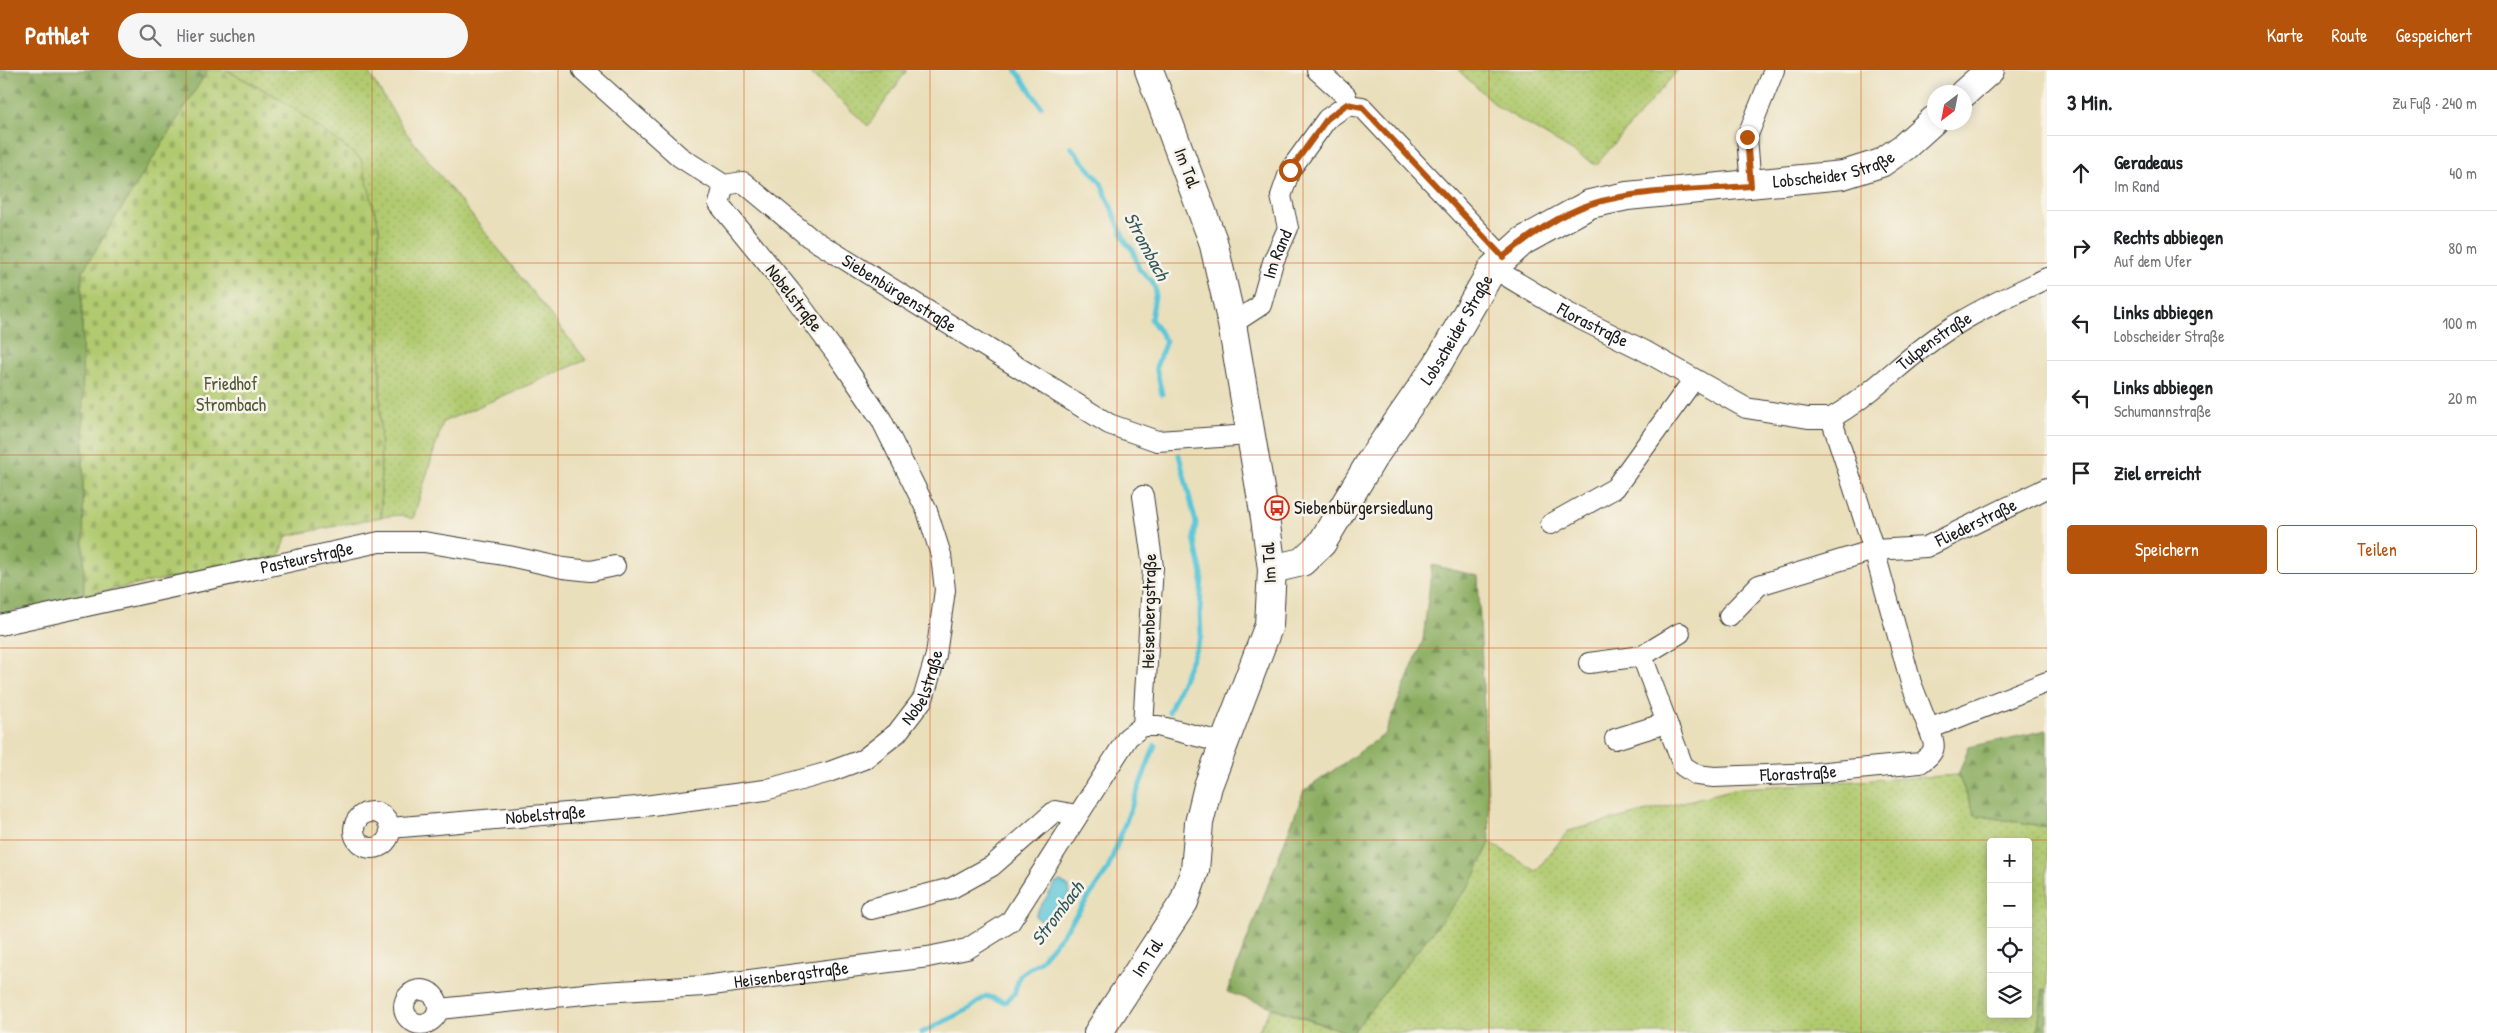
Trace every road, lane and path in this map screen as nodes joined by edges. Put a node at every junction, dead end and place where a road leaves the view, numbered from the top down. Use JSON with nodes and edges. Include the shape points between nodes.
{"nodes":[{"id":1,"x":583,"y":70,"type":"edge"},
{"id":2,"x":1148,"y":70,"type":"edge"},
{"id":3,"x":1317,"y":70,"type":"edge"},
{"id":4,"x":1774,"y":70,"type":"edge"},
{"id":5,"x":1990,"y":70,"type":"edge"},
{"id":6,"x":1972,"y":86,"type":"edge"},
{"id":7,"x":1347,"y":104,"type":"junction"},
{"id":8,"x":1927,"y":126,"type":"edge"},
{"id":9,"x":724,"y":185,"type":"junction"},
{"id":10,"x":1751,"y":186,"type":"junction"},
{"id":11,"x":1498,"y":262,"type":"junction"},
{"id":12,"x":2047,"y":278,"type":"edge"},
{"id":13,"x":1232,"y":324,"type":"junction"},
{"id":14,"x":1694,"y":379,"type":"junction"},
{"id":15,"x":1831,"y":418,"type":"junction"},
{"id":16,"x":1251,"y":435,"type":"junction"},
{"id":17,"x":2047,"y":488,"type":"edge"},
{"id":18,"x":1143,"y":496,"type":"dead end"},
{"id":19,"x":1551,"y":524,"type":"dead end"},
{"id":20,"x":1874,"y":550,"type":"junction"},
{"id":21,"x":615,"y":566,"type":"dead end"},
{"id":22,"x":1272,"y":569,"type":"junction"},
{"id":23,"x":1729,"y":616,"type":"dead end"},
{"id":24,"x":0,"y":625,"type":"edge"},
{"id":25,"x":1680,"y":633,"type":"dead end"},
{"id":26,"x":1642,"y":656,"type":"junction"},
{"id":27,"x":1589,"y":663,"type":"dead end"},
{"id":28,"x":2047,"y":682,"type":"edge"},
{"id":29,"x":1666,"y":723,"type":"junction"},
{"id":30,"x":1143,"y":726,"type":"junction"},
{"id":31,"x":1929,"y":728,"type":"junction"},
{"id":32,"x":1615,"y":739,"type":"dead end"},
{"id":33,"x":1224,"y":743,"type":"junction"},
{"id":34,"x":1077,"y":815,"type":"junction"},
{"id":35,"x":390,"y":828,"type":"dead end"},
{"id":36,"x":871,"y":909,"type":"dead end"},
{"id":37,"x":439,"y":1009,"type":"dead end"},
{"id":38,"x":1098,"y":1033,"type":"edge"}],
"edges":[{"from":1,"to":9,"type":"street","via":[[680,157]]},
{"from":2,"to":13,"type":"main road","name":"Im Tal","via":[[1213,240]]},
{"from":3,"to":7,"type":"street","via":[[1346,96]]},
{"from":4,"to":10,"type":"street","via":[[1747,137]]},
{"from":5,"to":6,"type":"main road"},
{"from":7,"to":11,"type":"street","name":"Florastraße","via":[[1362,107]]},
{"from":7,"to":13,"type":"street","name":"Im Rand","via":[[1327,119],[1290,170],[1281,196],[1288,228],[1273,262],[1261,305]]},
{"from":8,"to":10,"type":"main road","name":"Lobscheider Straße","via":[[1881,163],[1843,176]]},
{"from":9,"to":16,"type":"street","name":"Siebenbürgenstraße","via":[[743,182],[809,237],[1109,424],[1157,441]]},
{"from":9,"to":35,"type":"street","name":"Nobelstraße","via":[[719,204],[843,362],[881,419],[927,511],[941,555],[945,590],[936,655],[923,699],[897,733],[864,758],[829,772],[765,790],[637,807]]},
{"from":10,"to":11,"type":"main road","name":"Lobscheider Straße","via":[[1627,196],[1590,204],[1523,241]]},
{"from":11,"to":14,"type":"street","name":"Florastraße","via":[[1568,313]]},
{"from":11,"to":22,"type":"main road","name":"Lobscheider Straße","via":[[1322,543],[1302,562]]},
{"from":12,"to":15,"type":"street","name":"Tulpenstraße","via":[[1942,333],[1852,407]]},
{"from":13,"to":16,"type":"main road","name":"Im Tal"},
{"from":14,"to":15,"type":"street","name":"Florastraße","via":[[1746,408],[1808,418]]},
{"from":14,"to":19,"type":"street","via":[[1615,488]]},
{"from":15,"to":20,"type":"street","name":"Florastraße"},
{"from":16,"to":22,"type":"main road","name":"Im Tal"},
{"from":17,"to":20,"type":"street","name":"Fliederstraße","via":[[1926,547]]},
{"from":18,"to":30,"type":"street","name":"Heisenbergstraße","via":[[1153,567]]},
{"from":20,"to":23,"type":"street","via":[[1759,585]]},
{"from":20,"to":31,"type":"street","name":"Florastraße","via":[[1911,683]]},
{"from":21,"to":24,"type":"street","name":"Pasteurstraße","via":[[591,571],[424,542],[379,542]]},
{"from":22,"to":33,"type":"main road","name":"Im Tal","via":[[1269,625]]},
{"from":25,"to":26,"type":"street"},
{"from":26,"to":27,"type":"street"},
{"from":26,"to":29,"type":"street","name":"Florastraße"},
{"from":28,"to":31,"type":"street"},
{"from":29,"to":31,"type":"street","name":"Florastraße","via":[[1683,766],[1697,775],[1714,777],[1816,773],[1920,763],[1932,755],[1935,745]]},
{"from":29,"to":32,"type":"street"},
{"from":30,"to":33,"type":"street","via":[[1158,726]]},
{"from":30,"to":34,"type":"street","name":"Heisenbergstraße","via":[[1128,737]]},
{"from":33,"to":38,"type":"main road","name":"Im Tal","via":[[1208,786],[1199,823],[1195,870],[1184,902]]},
{"from":34,"to":36,"type":"street","via":[[1055,811],[992,866],[952,888]]},
{"from":34,"to":37,"type":"street","name":"Heisenbergstraße","via":[[1010,922],[967,949],[704,986],[604,992]]}]}
